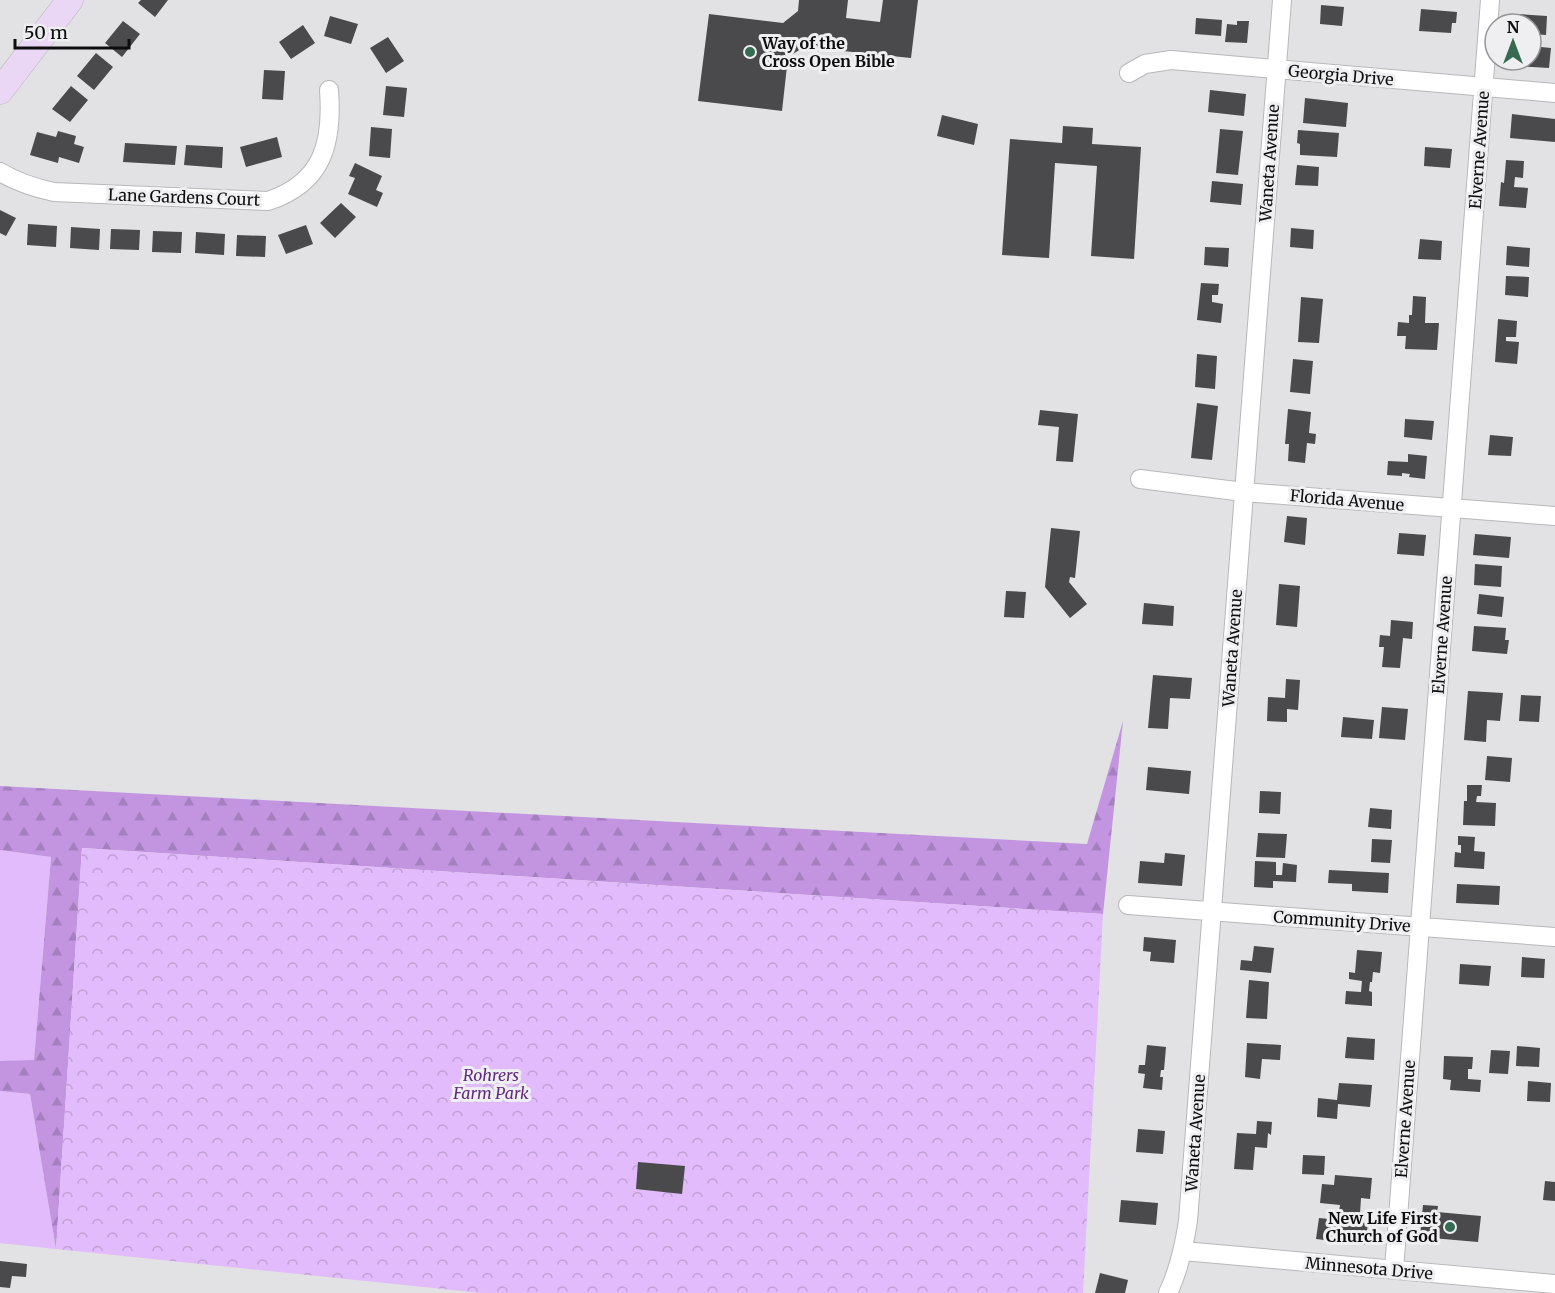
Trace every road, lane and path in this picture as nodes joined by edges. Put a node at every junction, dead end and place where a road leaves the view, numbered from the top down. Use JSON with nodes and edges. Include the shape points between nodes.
{"nodes":[{"id":1,"x":70,"y":0,"type":"edge"},
{"id":2,"x":1282,"y":0,"type":"edge"},
{"id":3,"x":1490,"y":0,"type":"edge"},
{"id":4,"x":1277,"y":69,"type":"junction"},
{"id":5,"x":1129,"y":73,"type":"dead end"},
{"id":6,"x":1483,"y":87,"type":"junction"},
{"id":7,"x":329,"y":90,"type":"dead end"},
{"id":8,"x":0,"y":91,"type":"edge"},
{"id":9,"x":1555,"y":93,"type":"edge"},
{"id":10,"x":0,"y":172,"type":"edge"},
{"id":11,"x":1140,"y":479,"type":"dead end"},
{"id":12,"x":1244,"y":492,"type":"junction"},
{"id":13,"x":1451,"y":508,"type":"junction"},
{"id":14,"x":1555,"y":516,"type":"edge"},
{"id":15,"x":1128,"y":905,"type":"dead end"},
{"id":16,"x":1212,"y":911,"type":"junction"},
{"id":17,"x":1420,"y":927,"type":"junction"},
{"id":18,"x":1555,"y":937,"type":"edge"},
{"id":19,"x":1183,"y":1251,"type":"junction"},
{"id":20,"x":1394,"y":1270,"type":"junction"},
{"id":21,"x":1555,"y":1284,"type":"edge"},
{"id":22,"x":1465,"y":1285,"type":"edge"},
{"id":23,"x":1168,"y":1293,"type":"edge"}],
"edges":[{"from":1,"to":8,"type":"main road"},
{"from":2,"to":4,"type":"street","name":"Waneta Avenue"},
{"from":3,"to":6,"type":"street","name":"Elverne Avenue"},
{"from":4,"to":5,"type":"street","name":"Georgia Drive","via":[[1171,60],[1145,64]]},
{"from":4,"to":6,"type":"street","name":"Georgia Drive"},
{"from":4,"to":12,"type":"street","name":"Waneta Avenue"},
{"from":6,"to":9,"type":"street","name":"Georgia Drive"},
{"from":6,"to":13,"type":"street","name":"Elverne Avenue"},
{"from":7,"to":10,"type":"street","name":"Lane Gardens Court","via":[[329,129],[317,166],[301,186],[268,201],[54,192]]},
{"from":11,"to":12,"type":"street","name":"Florida Avenue"},
{"from":12,"to":13,"type":"street","name":"Florida Avenue"},
{"from":12,"to":16,"type":"street","name":"Waneta Avenue"},
{"from":13,"to":14,"type":"street","name":"Florida Avenue"},
{"from":13,"to":17,"type":"street","name":"Elverne Avenue"},
{"from":15,"to":16,"type":"street","name":"Community Drive"},
{"from":16,"to":17,"type":"street","name":"Community Drive"},
{"from":16,"to":19,"type":"street","name":"Waneta Avenue"},
{"from":17,"to":18,"type":"street","name":"Community Drive"},
{"from":17,"to":20,"type":"street","name":"Elverne Avenue"},
{"from":19,"to":20,"type":"street","name":"Minnesota Drive"},
{"from":19,"to":23,"type":"street","name":"Waneta Avenue"},
{"from":20,"to":22,"type":"street","name":"Minnesota Drive"},
{"from":21,"to":22,"type":"street","name":"Minnesota Drive"}]}
